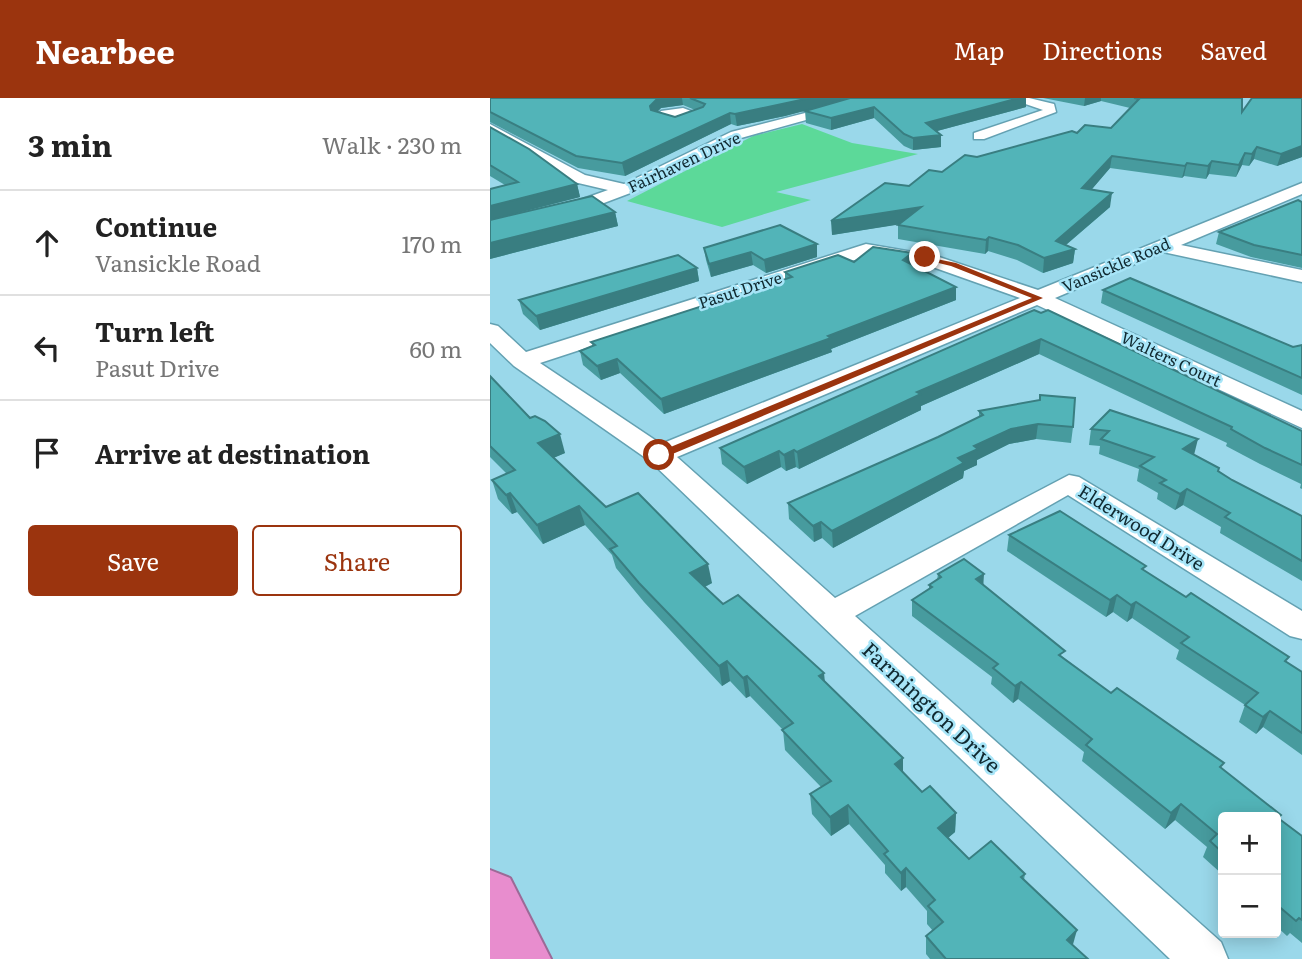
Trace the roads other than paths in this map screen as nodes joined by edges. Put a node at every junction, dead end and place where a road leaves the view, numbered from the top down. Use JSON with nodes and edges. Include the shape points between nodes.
{"nodes":[{"id":1,"x":828,"y":98,"type":"edge"},
{"id":2,"x":879,"y":98,"type":"edge"},
{"id":3,"x":1014,"y":98,"type":"edge"},
{"id":4,"x":851,"y":106,"type":"junction"},
{"id":5,"x":688,"y":121,"type":"edge"},
{"id":6,"x":490,"y":128,"type":"edge"},
{"id":7,"x":736,"y":135,"type":"junction"},
{"id":8,"x":978,"y":136,"type":"dead end"},
{"id":9,"x":1302,"y":188,"type":"edge"},
{"id":10,"x":627,"y":189,"type":"junction"},
{"id":11,"x":1273,"y":200,"type":"junction"},
{"id":12,"x":1302,"y":205,"type":"edge"},
{"id":13,"x":490,"y":228,"type":"edge"},
{"id":14,"x":1158,"y":246,"type":"junction"},
{"id":15,"x":1302,"y":276,"type":"edge"},
{"id":16,"x":1039,"y":298,"type":"junction"},
{"id":17,"x":490,"y":331,"type":"edge"},
{"id":18,"x":522,"y":361,"type":"junction"},
{"id":19,"x":1302,"y":420,"type":"edge"},
{"id":20,"x":659,"y":455,"type":"junction"},
{"id":21,"x":830,"y":615,"type":"junction"},
{"id":22,"x":1302,"y":628,"type":"edge"},
{"id":23,"x":490,"y":898,"type":"edge"},
{"id":24,"x":521,"y":959,"type":"edge"},
{"id":25,"x":1204,"y":959,"type":"edge"}],
"edges":[{"from":1,"to":4,"type":"street"},
{"from":2,"to":4,"type":"street","name":"Fairhaven Drive"},
{"from":3,"to":8,"type":"street","via":[[1049,107],[1049,112]]},
{"from":4,"to":7,"type":"street","name":"Fairhaven Drive"},
{"from":5,"to":7,"type":"street"},
{"from":6,"to":10,"type":"street","via":[[580,179]]},
{"from":7,"to":10,"type":"street","name":"Fairhaven Drive"},
{"from":9,"to":11,"type":"street","name":"Vansickle Road"},
{"from":10,"to":13,"type":"street","name":"Fairhaven Drive","via":[[574,208]]},
{"from":11,"to":12,"type":"street"},
{"from":11,"to":14,"type":"street","name":"Vansickle Road"},
{"from":14,"to":15,"type":"street"},
{"from":14,"to":16,"type":"street","name":"Vansickle Road"},
{"from":16,"to":18,"type":"street","name":"Pasut Drive","via":[[953,264],[866,250]]},
{"from":16,"to":19,"type":"street","name":"Walters Court"},
{"from":16,"to":20,"type":"street","name":"Vansickle Road"},
{"from":17,"to":18,"type":"street","name":"Farmington Drive"},
{"from":18,"to":20,"type":"street","name":"Farmington Drive"},
{"from":20,"to":21,"type":"street","name":"Farmington Drive"},
{"from":21,"to":22,"type":"street","name":"Elderwood Drive","via":[[1069,483]]},
{"from":21,"to":25,"type":"street","name":"Farmington Drive"},
{"from":23,"to":24,"type":"highway"}]}
